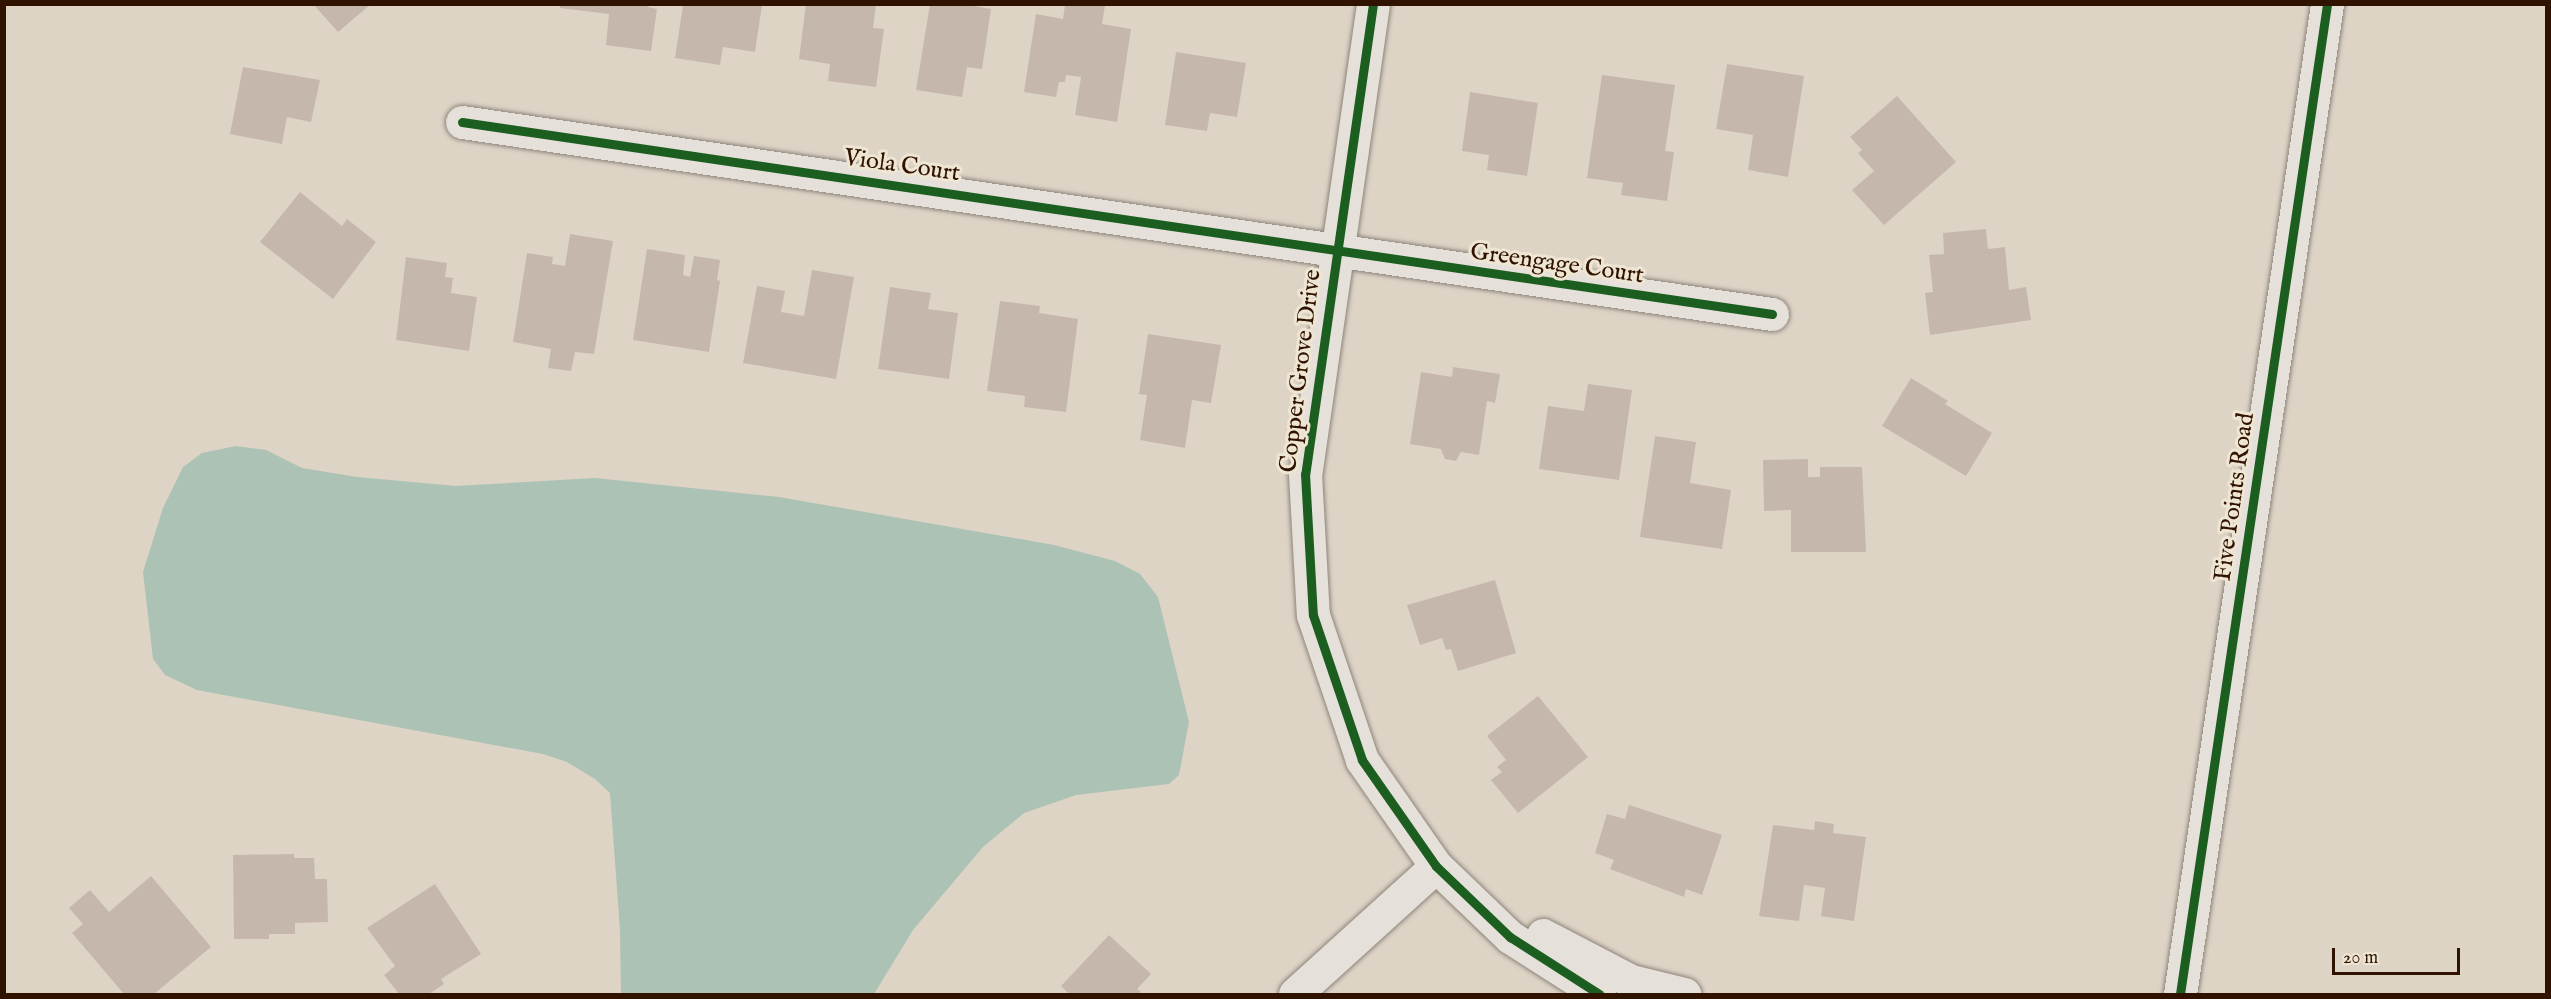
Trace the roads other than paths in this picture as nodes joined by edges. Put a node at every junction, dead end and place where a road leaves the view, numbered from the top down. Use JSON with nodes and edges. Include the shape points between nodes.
{"nodes":[{"id":1,"x":1373,"y":4,"type":"edge"},
{"id":2,"x":2327,"y":4,"type":"edge"},
{"id":3,"x":462,"y":122,"type":"dead end"},
{"id":4,"x":1337,"y":250,"type":"junction"},
{"id":5,"x":1772,"y":314,"type":"dead end"},
{"id":6,"x":1436,"y":866,"type":"junction"},
{"id":7,"x":1295,"y":994,"type":"edge"},
{"id":8,"x":1599,"y":994,"type":"edge"},
{"id":9,"x":1684,"y":994,"type":"edge"},
{"id":10,"x":2180,"y":994,"type":"edge"}],
"edges":[{"from":1,"to":4,"type":"street","name":"Copper Grove Drive"},
{"from":2,"to":10,"type":"street","name":"Five Points Road"},
{"from":3,"to":4,"type":"street","name":"Viola Court"},
{"from":4,"to":5,"type":"street","name":"Greengage Court"},
{"from":4,"to":6,"type":"street","name":"Copper Grove Drive","via":[[1305,474],[1313,615],[1362,760]]},
{"from":6,"to":7,"type":"street"},
{"from":6,"to":8,"type":"street","name":"Copper Grove Drive","via":[[1510,937]]},
{"from":6,"to":9,"type":"street","name":"Copper Grove Drive","via":[[1539,933],[1621,976]]}]}
